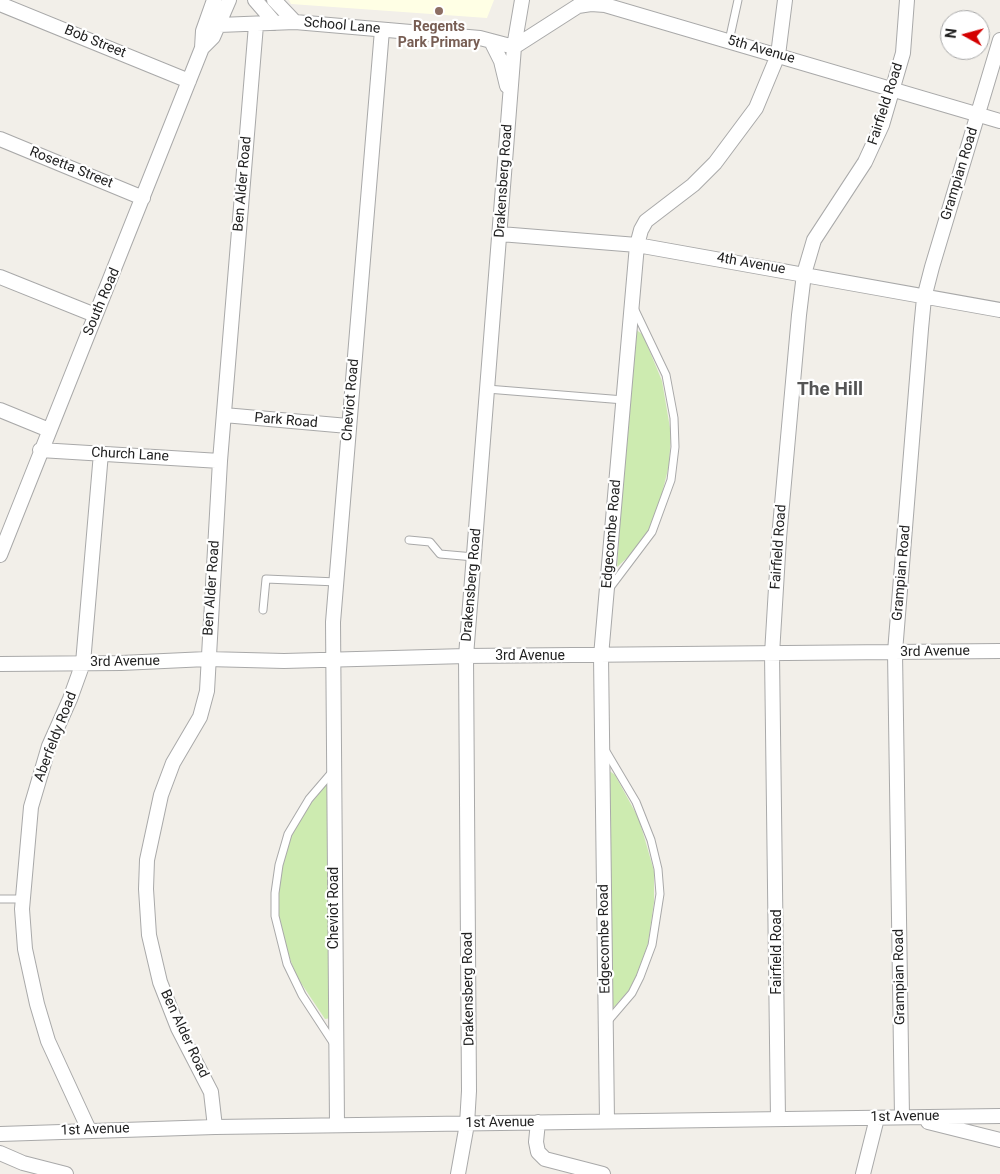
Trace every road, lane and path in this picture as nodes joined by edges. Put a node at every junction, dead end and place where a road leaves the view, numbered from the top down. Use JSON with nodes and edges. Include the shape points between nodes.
{"nodes":[{"id":1,"x":214,"y":0,"type":"edge"},
{"id":2,"x":229,"y":0,"type":"edge"},
{"id":3,"x":255,"y":0,"type":"edge"},
{"id":4,"x":274,"y":0,"type":"edge"},
{"id":5,"x":522,"y":0,"type":"edge"},
{"id":6,"x":738,"y":0,"type":"edge"},
{"id":7,"x":785,"y":0,"type":"edge"},
{"id":8,"x":907,"y":0,"type":"edge"},
{"id":9,"x":601,"y":2,"type":"edge"},
{"id":10,"x":0,"y":4,"type":"edge"},
{"id":11,"x":295,"y":22,"type":"junction"},
{"id":12,"x":275,"y":23,"type":"junction"},
{"id":13,"x":219,"y":25,"type":"junction"},
{"id":14,"x":256,"y":25,"type":"junction"},
{"id":15,"x":382,"y":30,"type":"junction"},
{"id":16,"x":522,"y":35,"type":"junction"},
{"id":17,"x":485,"y":39,"type":"junction"},
{"id":18,"x":729,"y":40,"type":"junction"},
{"id":19,"x":1000,"y":40,"type":"edge"},
{"id":20,"x":514,"y":47,"type":"junction"},
{"id":21,"x":202,"y":48,"type":"junction"},
{"id":22,"x":778,"y":55,"type":"junction"},
{"id":23,"x":189,"y":81,"type":"junction"},
{"id":24,"x":894,"y":88,"type":"junction"},
{"id":25,"x":510,"y":99,"type":"junction"},
{"id":26,"x":978,"y":114,"type":"junction"},
{"id":27,"x":1000,"y":120,"type":"edge"},
{"id":28,"x":0,"y":139,"type":"edge"},
{"id":29,"x":143,"y":198,"type":"junction"},
{"id":30,"x":500,"y":234,"type":"junction"},
{"id":31,"x":637,"y":245,"type":"junction"},
{"id":32,"x":804,"y":274,"type":"junction"},
{"id":33,"x":0,"y":277,"type":"edge"},
{"id":34,"x":924,"y":298,"type":"junction"},
{"id":35,"x":632,"y":306,"type":"junction"},
{"id":36,"x":1000,"y":310,"type":"edge"},
{"id":37,"x":95,"y":316,"type":"junction"},
{"id":38,"x":487,"y":388,"type":"junction"},
{"id":39,"x":624,"y":400,"type":"junction"},
{"id":40,"x":0,"y":410,"type":"edge"},
{"id":41,"x":224,"y":416,"type":"junction"},
{"id":42,"x":348,"y":426,"type":"junction"},
{"id":43,"x":49,"y":430,"type":"junction"},
{"id":44,"x":40,"y":450,"type":"junction"},
{"id":45,"x":101,"y":453,"type":"junction"},
{"id":46,"x":220,"y":461,"type":"junction"},
{"id":47,"x":409,"y":540,"type":"dead end"},
{"id":48,"x":1,"y":550,"type":"edge"},
{"id":49,"x":474,"y":557,"type":"junction"},
{"id":50,"x":336,"y":582,"type":"junction"},
{"id":51,"x":607,"y":591,"type":"junction"},
{"id":52,"x":263,"y":610,"type":"dead end"},
{"id":53,"x":1000,"y":651,"type":"edge"},
{"id":54,"x":895,"y":652,"type":"junction"},
{"id":55,"x":772,"y":654,"type":"junction"},
{"id":56,"x":466,"y":656,"type":"junction"},
{"id":57,"x":601,"y":656,"type":"junction"},
{"id":58,"x":207,"y":659,"type":"junction"},
{"id":59,"x":332,"y":659,"type":"junction"},
{"id":60,"x":83,"y":663,"type":"junction"},
{"id":61,"x":0,"y":664,"type":"edge"},
{"id":62,"x":603,"y":747,"type":"junction"},
{"id":63,"x":334,"y":770,"type":"junction"},
{"id":64,"x":0,"y":899,"type":"edge"},
{"id":65,"x":23,"y":899,"type":"junction"},
{"id":66,"x":606,"y":1023,"type":"junction"},
{"id":67,"x":335,"y":1046,"type":"junction"},
{"id":68,"x":1000,"y":1116,"type":"edge"},
{"id":69,"x":905,"y":1117,"type":"junction"},
{"id":70,"x":778,"y":1118,"type":"junction"},
{"id":71,"x":877,"y":1118,"type":"junction"},
{"id":72,"x":607,"y":1121,"type":"junction"},
{"id":73,"x":538,"y":1122,"type":"junction"},
{"id":74,"x":467,"y":1124,"type":"junction"},
{"id":75,"x":337,"y":1125,"type":"junction"},
{"id":76,"x":215,"y":1127,"type":"junction"},
{"id":77,"x":89,"y":1130,"type":"junction"},
{"id":78,"x":0,"y":1134,"type":"edge"},
{"id":79,"x":1000,"y":1140,"type":"edge"},
{"id":80,"x":0,"y":1152,"type":"edge"},
{"id":81,"x":66,"y":1174,"type":"edge"},
{"id":82,"x":458,"y":1174,"type":"edge"},
{"id":83,"x":603,"y":1174,"type":"edge"},
{"id":84,"x":862,"y":1174,"type":"edge"}],
"edges":[{"from":1,"to":21,"type":"street","name":"South Road","via":[[203,31]]},
{"from":2,"to":13,"type":"street","name":"South Road"},
{"from":3,"to":12,"type":"street"},
{"from":4,"to":11,"type":"street","name":"School Lane"},
{"from":5,"to":16,"type":"street","name":"Drakensberg Road"},
{"from":6,"to":18,"type":"lane"},
{"from":7,"to":22,"type":"street","name":"Edgecombe Road"},
{"from":8,"to":24,"type":"street","name":"Fairfield Road","via":[[903,53]]},
{"from":9,"to":16,"type":"street","name":"5th Avenue","via":[[578,6]]},
{"from":9,"to":18,"type":"street","name":"5th Avenue"},
{"from":10,"to":23,"type":"street","name":"Bob Street"},
{"from":11,"to":12,"type":"street","name":"School Lane"},
{"from":11,"to":15,"type":"street","name":"School Lane"},
{"from":12,"to":14,"type":"street","name":"School Lane"},
{"from":13,"to":14,"type":"street","name":"School Lane"},
{"from":13,"to":21,"type":"street","name":"South Road"},
{"from":14,"to":41,"type":"street","name":"Ben Alder Road"},
{"from":15,"to":17,"type":"street","name":"School Lane"},
{"from":15,"to":42,"type":"street","name":"Cheviot Road"},
{"from":16,"to":17,"type":"street","name":"School Lane"},
{"from":16,"to":20,"type":"street","name":"Drakensberg Road"},
{"from":17,"to":20,"type":"street","name":"School Lane"},
{"from":17,"to":25,"type":"street","via":[[501,61]]},
{"from":18,"to":22,"type":"street","name":"5th Avenue"},
{"from":19,"to":26,"type":"street","name":"Grampian Road"},
{"from":20,"to":25,"type":"street","name":"Drakensberg Road"},
{"from":21,"to":23,"type":"street","name":"South Road"},
{"from":22,"to":24,"type":"street","name":"5th Avenue"},
{"from":22,"to":31,"type":"street","name":"Edgecombe Road","via":[[756,108],[715,163],[693,185],[646,221]]},
{"from":23,"to":29,"type":"street","name":"South Road"},
{"from":24,"to":26,"type":"street","name":"5th Avenue"},
{"from":24,"to":32,"type":"street","name":"Fairfield Road","via":[[865,162],[814,240]]},
{"from":25,"to":30,"type":"street","name":"Drakensberg Road"},
{"from":26,"to":27,"type":"street","name":"5th Avenue"},
{"from":26,"to":34,"type":"street","name":"Grampian Road"},
{"from":28,"to":29,"type":"street","name":"Rosetta Street"},
{"from":29,"to":37,"type":"street","name":"South Road"},
{"from":30,"to":31,"type":"street","name":"4th Avenue"},
{"from":30,"to":38,"type":"street","name":"Drakensberg Road"},
{"from":31,"to":32,"type":"street","name":"4th Avenue"},
{"from":31,"to":35,"type":"street","name":"Edgecombe Road"},
{"from":32,"to":34,"type":"street","name":"4th Avenue"},
{"from":32,"to":55,"type":"street","name":"Fairfield Road","via":[[779,538]]},
{"from":33,"to":37,"type":"street"},
{"from":34,"to":36,"type":"street","name":"4th Avenue"},
{"from":34,"to":54,"type":"street","name":"Grampian Road"},
{"from":35,"to":39,"type":"street","name":"Edgecombe Road"},
{"from":35,"to":51,"type":"lane","via":[[666,375],[674,418],[675,447],[671,480],[652,532]]},
{"from":37,"to":43,"type":"street","name":"South Road"},
{"from":38,"to":39,"type":"lane"},
{"from":38,"to":49,"type":"street","name":"Drakensberg Road"},
{"from":39,"to":51,"type":"street","name":"Edgecombe Road"},
{"from":40,"to":43,"type":"street"},
{"from":41,"to":42,"type":"street","name":"Park Road"},
{"from":41,"to":46,"type":"street","name":"Ben Alder Road"},
{"from":42,"to":50,"type":"street","name":"Cheviot Road"},
{"from":43,"to":44,"type":"street","name":"South Road"},
{"from":44,"to":45,"type":"street","name":"Church Lane"},
{"from":44,"to":48,"type":"street","name":"South Road"},
{"from":45,"to":46,"type":"street","name":"Church Lane"},
{"from":45,"to":60,"type":"street","name":"Aberfeldy Road"},
{"from":46,"to":58,"type":"street","name":"Ben Alder Road"},
{"from":47,"to":49,"type":"lane","via":[[430,542],[440,554]]},
{"from":49,"to":56,"type":"street","name":"Drakensberg Road"},
{"from":50,"to":52,"type":"lane","via":[[266,579]]},
{"from":50,"to":59,"type":"street","name":"Cheviot Road"},
{"from":51,"to":57,"type":"street","name":"Edgecombe Road"},
{"from":53,"to":54,"type":"street","name":"3rd Avenue"},
{"from":54,"to":55,"type":"street","name":"3rd Avenue"},
{"from":54,"to":69,"type":"street","name":"Grampian Road"},
{"from":55,"to":57,"type":"street","name":"3rd Avenue"},
{"from":55,"to":70,"type":"street","name":"Fairfield Road"},
{"from":56,"to":57,"type":"street","name":"3rd Avenue"},
{"from":56,"to":59,"type":"street","name":"3rd Avenue"},
{"from":56,"to":74,"type":"street","name":"Drakensberg Road","via":[[470,1054]]},
{"from":57,"to":62,"type":"street","name":"Edgecombe Road"},
{"from":58,"to":59,"type":"street","name":"3rd Avenue"},
{"from":58,"to":60,"type":"street","name":"3rd Avenue"},
{"from":58,"to":76,"type":"street","name":"Ben Alder Road","via":[[205,704],[173,763],[161,795],[147,860],[146,889],[149,935],[160,982],[178,1028],[211,1092]]},
{"from":59,"to":63,"type":"street","name":"Cheviot Road"},
{"from":60,"to":61,"type":"street","name":"3rd Avenue"},
{"from":60,"to":65,"type":"street","name":"Aberfeldy Road","via":[[49,746],[31,807]]},
{"from":62,"to":66,"type":"street","name":"Edgecombe Road"},
{"from":62,"to":66,"type":"lane","via":[[636,802],[651,840],[660,894],[652,945],[640,977],[632,993]]},
{"from":63,"to":67,"type":"street","name":"Cheviot Road"},
{"from":63,"to":67,"type":"lane","via":[[309,798],[288,834],[279,865],[275,916],[287,964],[302,995]]},
{"from":64,"to":65,"type":"lane"},
{"from":65,"to":77,"type":"street","name":"Aberfeldy Road","via":[[25,949],[37,1004],[48,1041]]},
{"from":66,"to":72,"type":"street","name":"Edgecombe Road"},
{"from":67,"to":75,"type":"street","name":"Cheviot Road"},
{"from":68,"to":69,"type":"street","name":"1st Avenue"},
{"from":69,"to":71,"type":"street","name":"1st Avenue"},
{"from":69,"to":79,"type":"street"},
{"from":70,"to":71,"type":"street","name":"1st Avenue"},
{"from":70,"to":72,"type":"street","name":"1st Avenue"},
{"from":71,"to":84,"type":"street"},
{"from":72,"to":73,"type":"street","name":"1st Avenue"},
{"from":73,"to":74,"type":"street","name":"1st Avenue"},
{"from":73,"to":83,"type":"street","via":[[536,1142],[538,1152],[545,1159]]},
{"from":74,"to":75,"type":"street","name":"1st Avenue"},
{"from":74,"to":82,"type":"street","name":"Drakensberg Road"},
{"from":75,"to":76,"type":"street","name":"1st Avenue"},
{"from":76,"to":77,"type":"street","name":"1st Avenue"},
{"from":77,"to":78,"type":"street","name":"1st Avenue"},
{"from":80,"to":81,"type":"street","via":[[23,1163]]}]}
